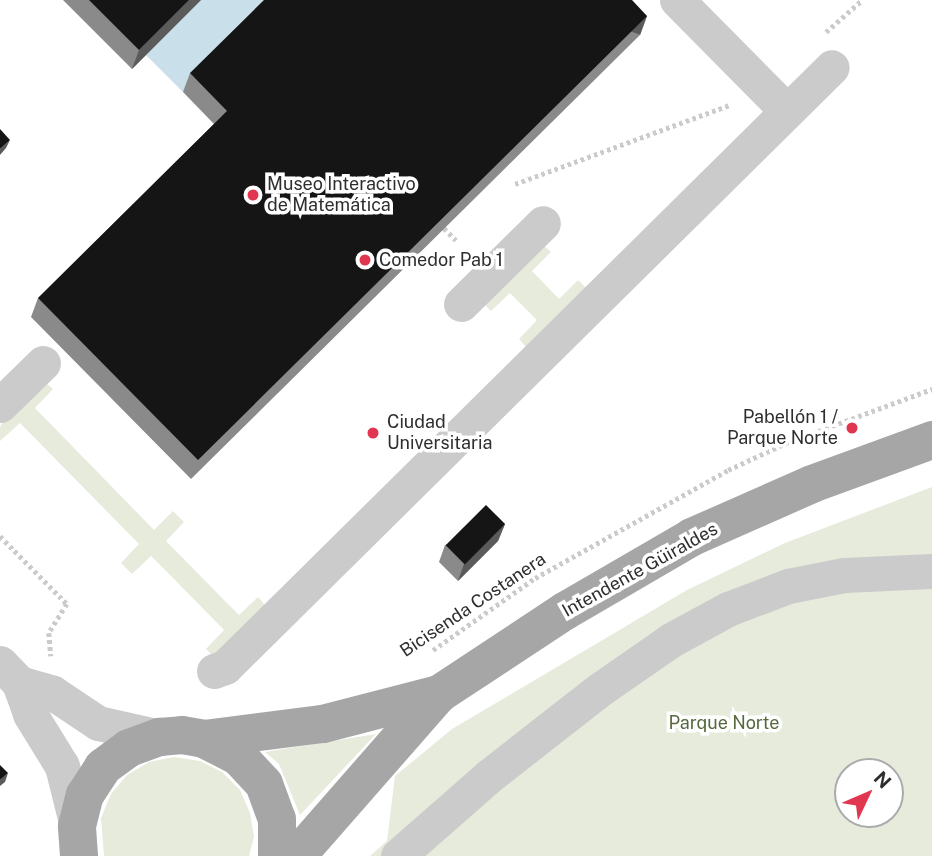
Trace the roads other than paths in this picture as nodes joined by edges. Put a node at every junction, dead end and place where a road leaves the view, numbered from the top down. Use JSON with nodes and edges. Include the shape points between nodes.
{"nodes":[{"id":1,"x":677,"y":0,"type":"edge"},
{"id":2,"x":832,"y":67,"type":"dead end"},
{"id":3,"x":787,"y":111,"type":"junction"},
{"id":4,"x":543,"y":223,"type":"dead end"},
{"id":5,"x":461,"y":304,"type":"dead end"},
{"id":6,"x":43,"y":363,"type":"dead end"},
{"id":7,"x":0,"y":405,"type":"edge"},
{"id":8,"x":932,"y":440,"type":"edge"},
{"id":9,"x":932,"y":571,"type":"edge"},
{"id":10,"x":214,"y":671,"type":"dead end"},
{"id":11,"x":10,"y":673,"type":"edge"},
{"id":12,"x":439,"y":694,"type":"junction"},
{"id":13,"x":160,"y":737,"type":"junction"},
{"id":14,"x":204,"y":739,"type":"junction"},
{"id":15,"x":78,"y":841,"type":"edge"},
{"id":16,"x":277,"y":856,"type":"edge"},
{"id":17,"x":297,"y":856,"type":"edge"},
{"id":18,"x":398,"y":856,"type":"edge"}],
"edges":[{"from":1,"to":3,"type":"lane"},
{"from":2,"to":3,"type":"lane"},
{"from":3,"to":10,"type":"lane","via":[[225,667]]},
{"from":4,"to":5,"type":"lane"},
{"from":6,"to":7,"type":"lane"},
{"from":8,"to":12,"type":"main road","name":"Intendente Güiraldes","via":[[812,484],[692,537],[565,611]]},
{"from":9,"to":18,"type":"lane","via":[[822,579],[788,586],[728,609],[671,640],[599,690],[489,776]]},
{"from":11,"to":13,"type":"lane","via":[[53,693],[98,723]]},
{"from":11,"to":15,"type":"lane","via":[[62,766]]},
{"from":12,"to":14,"type":"main road","name":"Intendente Güiraldes","via":[[323,724]]},
{"from":12,"to":17,"type":"main road","name":"Intendente Güiraldes"},
{"from":13,"to":14,"type":"main road"},
{"from":13,"to":15,"type":"main road","via":[[129,748],[103,767],[85,795]]},
{"from":14,"to":16,"type":"main road","via":[[238,756],[264,784],[277,819]]}]}
